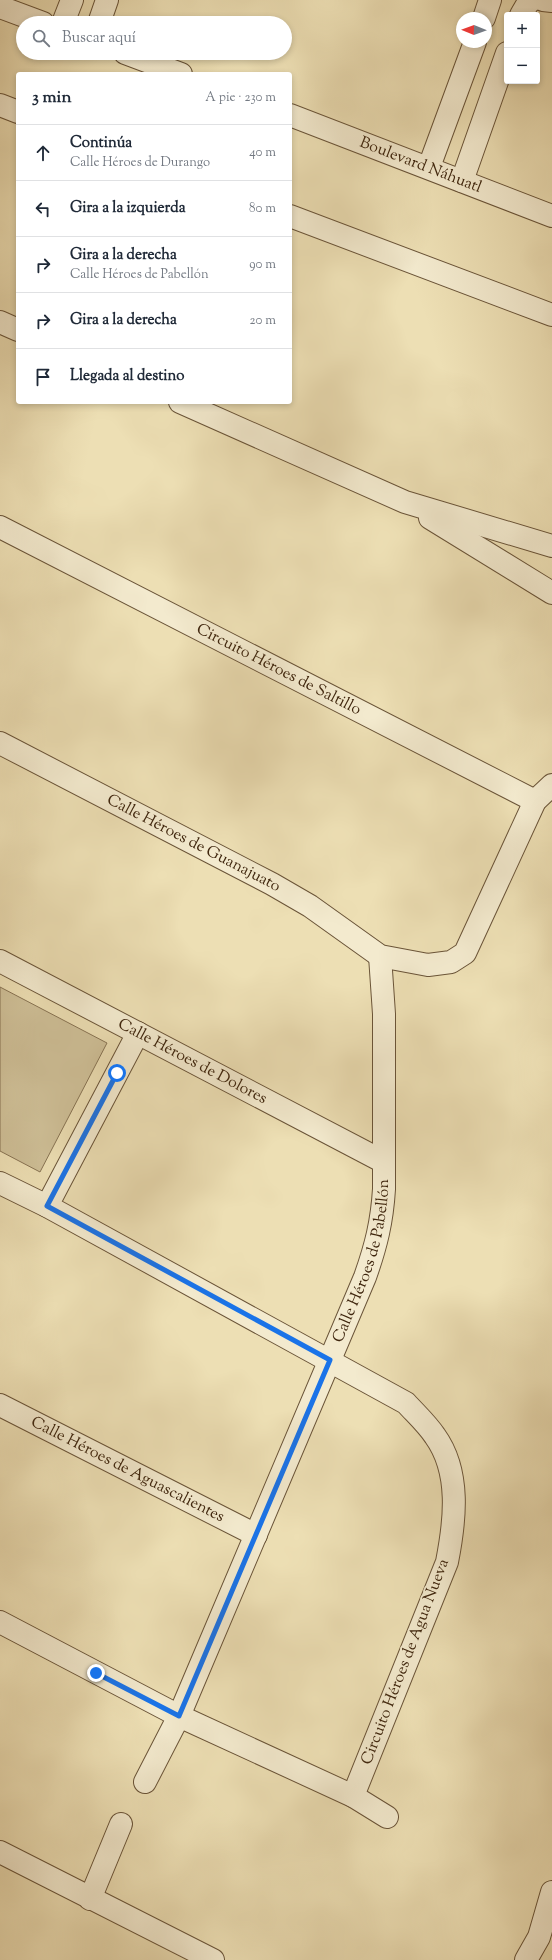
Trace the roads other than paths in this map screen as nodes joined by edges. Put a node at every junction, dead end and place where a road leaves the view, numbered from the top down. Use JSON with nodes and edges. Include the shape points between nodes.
{"nodes":[{"id":1,"x":72,"y":0,"type":"edge"},
{"id":2,"x":107,"y":0,"type":"edge"},
{"id":3,"x":490,"y":0,"type":"edge"},
{"id":4,"x":532,"y":0,"type":"edge"},
{"id":5,"x":543,"y":0,"type":"edge"},
{"id":6,"x":552,"y":1,"type":"edge"},
{"id":7,"x":0,"y":7,"type":"edge"},
{"id":8,"x":486,"y":12,"type":"edge"},
{"id":9,"x":523,"y":12,"type":"edge"},
{"id":10,"x":24,"y":16,"type":"edge"},
{"id":11,"x":66,"y":16,"type":"edge"},
{"id":12,"x":101,"y":16,"type":"edge"},
{"id":13,"x":473,"y":48,"type":"edge"},
{"id":14,"x":144,"y":60,"type":"edge"},
{"id":15,"x":504,"y":62,"type":"edge"},
{"id":16,"x":176,"y":72,"type":"edge"},
{"id":17,"x":0,"y":105,"type":"edge"},
{"id":18,"x":16,"y":111,"type":"edge"},
{"id":19,"x":292,"y":116,"type":"edge"},
{"id":20,"x":429,"y":167,"type":"junction"},
{"id":21,"x":462,"y":181,"type":"junction"},
{"id":22,"x":552,"y":216,"type":"edge"},
{"id":23,"x":292,"y":217,"type":"edge"},
{"id":24,"x":552,"y":315,"type":"edge"},
{"id":25,"x":0,"y":322,"type":"edge"},
{"id":26,"x":16,"y":329,"type":"edge"},
{"id":27,"x":184,"y":404,"type":"edge"},
{"id":28,"x":405,"y":502,"type":"junction"},
{"id":29,"x":0,"y":527,"type":"edge"},
{"id":30,"x":552,"y":546,"type":"edge"},
{"id":31,"x":552,"y":593,"type":"edge"},
{"id":32,"x":0,"y":743,"type":"edge"},
{"id":33,"x":552,"y":785,"type":"edge"},
{"id":34,"x":535,"y":802,"type":"junction"},
{"id":35,"x":380,"y":956,"type":"junction"},
{"id":36,"x":0,"y":961,"type":"edge"},
{"id":37,"x":138,"y":1032,"type":"junction"},
{"id":38,"x":384,"y":1162,"type":"junction"},
{"id":39,"x":0,"y":1183,"type":"edge"},
{"id":40,"x":47,"y":1206,"type":"junction"},
{"id":41,"x":330,"y":1360,"type":"junction"},
{"id":42,"x":0,"y":1405,"type":"edge"},
{"id":43,"x":256,"y":1535,"type":"junction"},
{"id":44,"x":0,"y":1622,"type":"edge"},
{"id":45,"x":179,"y":1716,"type":"junction"},
{"id":46,"x":145,"y":1782,"type":"dead end"},
{"id":47,"x":353,"y":1796,"type":"junction"},
{"id":48,"x":387,"y":1817,"type":"dead end"},
{"id":49,"x":121,"y":1824,"type":"dead end"},
{"id":50,"x":0,"y":1852,"type":"edge"},
{"id":51,"x":552,"y":1892,"type":"edge"},
{"id":52,"x":90,"y":1899,"type":"junction"},
{"id":53,"x":213,"y":1960,"type":"edge"},
{"id":54,"x":526,"y":1960,"type":"edge"}],
"edges":[{"from":1,"to":11,"type":"street"},
{"from":2,"to":12,"type":"street"},
{"from":3,"to":8,"type":"street"},
{"from":4,"to":9,"type":"street"},
{"from":5,"to":6,"type":"street"},
{"from":7,"to":10,"type":"street"},
{"from":13,"to":20,"type":"street"},
{"from":14,"to":16,"type":"street"},
{"from":15,"to":21,"type":"street"},
{"from":17,"to":18,"type":"street"},
{"from":19,"to":20,"type":"street","name":"Boulevard Náhuatl"},
{"from":20,"to":21,"type":"street","name":"Boulevard Náhuatl"},
{"from":21,"to":22,"type":"street","name":"Boulevard Náhuatl"},
{"from":23,"to":24,"type":"street"},
{"from":25,"to":26,"type":"street"},
{"from":27,"to":28,"type":"street"},
{"from":28,"to":30,"type":"street"},
{"from":28,"to":31,"type":"street"},
{"from":29,"to":34,"type":"street","name":"Circuito Héroes de Saltillo"},
{"from":32,"to":35,"type":"street","name":"Calle Héroes de Guanajuato","via":[[278,887],[310,906]]},
{"from":33,"to":34,"type":"street"},
{"from":34,"to":35,"type":"street","via":[[465,953],[451,962],[428,965]]},
{"from":35,"to":38,"type":"street","name":"Calle Héroes de Pabellón","via":[[384,1014]]},
{"from":36,"to":37,"type":"street","name":"Calle Héroes de Dolores"},
{"from":37,"to":38,"type":"street","name":"Calle Héroes de Dolores"},
{"from":37,"to":40,"type":"street"},
{"from":38,"to":41,"type":"street","name":"Calle Héroes de Pabellón","via":[[383,1216],[376,1246]]},
{"from":39,"to":40,"type":"street","name":"Circuito Héroes de Agua Nueva"},
{"from":40,"to":41,"type":"street","name":"Circuito Héroes de Agua Nueva"},
{"from":41,"to":43,"type":"street","name":"Calle Héroes de Pabellón"},
{"from":41,"to":47,"type":"street","name":"Circuito Héroes de Agua Nueva","via":[[406,1404],[436,1436],[447,1461],[452,1482],[454,1511],[447,1562]]},
{"from":42,"to":43,"type":"street","name":"Calle Héroes de Aguascalientes"},
{"from":43,"to":45,"type":"street","name":"Calle Héroes de Pabellón"},
{"from":44,"to":45,"type":"street"},
{"from":45,"to":46,"type":"street","name":"Calle Héroes de Pabellón"},
{"from":45,"to":47,"type":"street"},
{"from":47,"to":48,"type":"street"},
{"from":49,"to":52,"type":"street"},
{"from":50,"to":52,"type":"street"},
{"from":51,"to":54,"type":"street","via":[[538,1937]]},
{"from":52,"to":53,"type":"street"}]}
